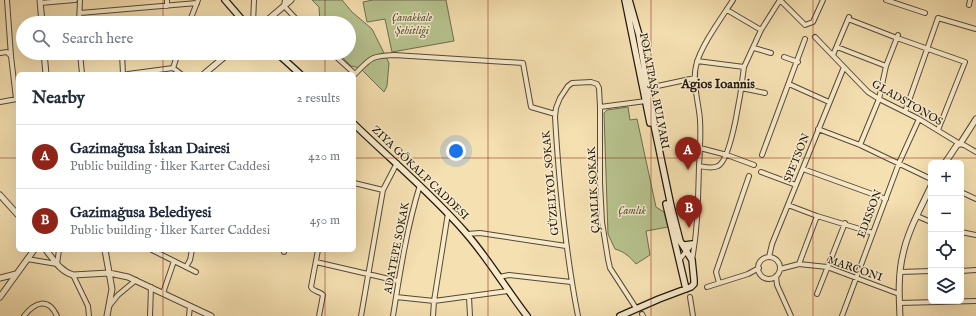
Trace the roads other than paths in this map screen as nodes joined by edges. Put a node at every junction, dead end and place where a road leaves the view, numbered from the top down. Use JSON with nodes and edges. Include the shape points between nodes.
{"nodes":[{"id":1,"x":7,"y":0,"type":"edge"},
{"id":2,"x":75,"y":0,"type":"edge"},
{"id":3,"x":80,"y":0,"type":"edge"},
{"id":4,"x":167,"y":0,"type":"edge"},
{"id":5,"x":225,"y":0,"type":"edge"},
{"id":6,"x":254,"y":0,"type":"edge"},
{"id":7,"x":285,"y":0,"type":"edge"},
{"id":8,"x":290,"y":0,"type":"edge"},
{"id":9,"x":625,"y":0,"type":"edge"},
{"id":10,"x":629,"y":0,"type":"edge"},
{"id":11,"x":733,"y":0,"type":"edge"},
{"id":12,"x":780,"y":0,"type":"edge"},
{"id":13,"x":823,"y":0,"type":"edge"},
{"id":14,"x":886,"y":0,"type":"edge"},
{"id":15,"x":970,"y":0,"type":"edge"},
{"id":16,"x":40,"y":1,"type":"edge"},
{"id":17,"x":197,"y":2,"type":"edge"},
{"id":18,"x":167,"y":6,"type":"junction"},
{"id":19,"x":284,"y":6,"type":"junction"},
{"id":20,"x":969,"y":6,"type":"dead end"},
{"id":21,"x":727,"y":10,"type":"junction"},
{"id":22,"x":80,"y":13,"type":"junction"},
{"id":23,"x":925,"y":13,"type":"dead end"},
{"id":24,"x":41,"y":16,"type":"edge"},
{"id":25,"x":80,"y":16,"type":"edge"},
{"id":26,"x":192,"y":16,"type":"edge"},
{"id":27,"x":239,"y":16,"type":"edge"},
{"id":28,"x":254,"y":16,"type":"edge"},
{"id":29,"x":272,"y":16,"type":"edge"},
{"id":30,"x":293,"y":16,"type":"edge"},
{"id":31,"x":976,"y":29,"type":"edge"},
{"id":32,"x":761,"y":30,"type":"junction"},
{"id":33,"x":898,"y":37,"type":"junction"},
{"id":34,"x":816,"y":38,"type":"dead end"},
{"id":35,"x":806,"y":39,"type":"dead end"},
{"id":36,"x":837,"y":47,"type":"junction"},
{"id":37,"x":754,"y":48,"type":"junction"},
{"id":38,"x":927,"y":49,"type":"junction"},
{"id":39,"x":0,"y":53,"type":"edge"},
{"id":40,"x":771,"y":53,"type":"dead end"},
{"id":41,"x":9,"y":54,"type":"junction"},
{"id":42,"x":833,"y":55,"type":"junction"},
{"id":43,"x":784,"y":57,"type":"dead end"},
{"id":44,"x":45,"y":60,"type":"edge"},
{"id":45,"x":81,"y":60,"type":"edge"},
{"id":46,"x":122,"y":60,"type":"edge"},
{"id":47,"x":176,"y":60,"type":"edge"},
{"id":48,"x":221,"y":60,"type":"edge"},
{"id":49,"x":285,"y":60,"type":"edge"},
{"id":50,"x":340,"y":60,"type":"edge"},
{"id":51,"x":697,"y":61,"type":"junction"},
{"id":52,"x":798,"y":62,"type":"junction"},
{"id":53,"x":886,"y":66,"type":"junction"},
{"id":54,"x":744,"y":67,"type":"junction"},
{"id":55,"x":844,"y":67,"type":"junction"},
{"id":56,"x":173,"y":68,"type":"junction"},
{"id":57,"x":46,"y":72,"type":"edge"},
{"id":58,"x":82,"y":72,"type":"edge"},
{"id":59,"x":123,"y":72,"type":"edge"},
{"id":60,"x":143,"y":72,"type":"edge"},
{"id":61,"x":178,"y":72,"type":"edge"},
{"id":62,"x":206,"y":72,"type":"edge"},
{"id":63,"x":298,"y":72,"type":"edge"},
{"id":64,"x":353,"y":72,"type":"edge"},
{"id":65,"x":356,"y":73,"type":"edge"},
{"id":66,"x":695,"y":78,"type":"junction"},
{"id":67,"x":789,"y":84,"type":"junction"},
{"id":68,"x":648,"y":88,"type":"junction"},
{"id":69,"x":741,"y":88,"type":"junction"},
{"id":70,"x":16,"y":93,"type":"edge"},
{"id":71,"x":766,"y":93,"type":"dead end"},
{"id":72,"x":16,"y":99,"type":"edge"},
{"id":73,"x":879,"y":100,"type":"junction"},
{"id":74,"x":646,"y":101,"type":"junction"},
{"id":75,"x":0,"y":102,"type":"edge"},
{"id":76,"x":829,"y":102,"type":"junction"},
{"id":77,"x":600,"y":107,"type":"junction"},
{"id":78,"x":905,"y":112,"type":"junction"},
{"id":79,"x":555,"y":114,"type":"junction"},
{"id":80,"x":919,"y":119,"type":"junction"},
{"id":81,"x":976,"y":119,"type":"edge"},
{"id":82,"x":356,"y":127,"type":"edge"},
{"id":83,"x":818,"y":129,"type":"junction"},
{"id":84,"x":938,"y":130,"type":"junction"},
{"id":85,"x":960,"y":144,"type":"junction"},
{"id":86,"x":860,"y":145,"type":"junction"},
{"id":87,"x":700,"y":148,"type":"junction"},
{"id":88,"x":976,"y":152,"type":"edge"},
{"id":89,"x":726,"y":155,"type":"junction"},
{"id":90,"x":762,"y":155,"type":"dead end"},
{"id":91,"x":947,"y":160,"type":"edge"},
{"id":92,"x":397,"y":163,"type":"junction"},
{"id":93,"x":899,"y":163,"type":"junction"},
{"id":94,"x":754,"y":165,"type":"dead end"},
{"id":95,"x":699,"y":166,"type":"junction"},
{"id":96,"x":803,"y":169,"type":"junction"},
{"id":97,"x":761,"y":172,"type":"dead end"},
{"id":98,"x":749,"y":176,"type":"dead end"},
{"id":99,"x":928,"y":177,"type":"edge"},
{"id":100,"x":356,"y":183,"type":"edge"},
{"id":101,"x":420,"y":185,"type":"junction"},
{"id":102,"x":796,"y":185,"type":"junction"},
{"id":103,"x":383,"y":190,"type":"junction"},
{"id":104,"x":928,"y":192,"type":"edge"},
{"id":105,"x":964,"y":193,"type":"edge"},
{"id":106,"x":0,"y":195,"type":"edge"},
{"id":107,"x":886,"y":199,"type":"junction"},
{"id":108,"x":976,"y":199,"type":"edge"},
{"id":109,"x":788,"y":205,"type":"junction"},
{"id":110,"x":16,"y":213,"type":"edge"},
{"id":111,"x":448,"y":213,"type":"junction"},
{"id":112,"x":817,"y":216,"type":"junction"},
{"id":113,"x":917,"y":216,"type":"junction"},
{"id":114,"x":928,"y":221,"type":"edge"},
{"id":115,"x":845,"y":224,"type":"junction"},
{"id":116,"x":873,"y":233,"type":"junction"},
{"id":117,"x":964,"y":233,"type":"edge"},
{"id":118,"x":467,"y":234,"type":"junction"},
{"id":119,"x":976,"y":235,"type":"edge"},
{"id":120,"x":696,"y":237,"type":"junction"},
{"id":121,"x":682,"y":244,"type":"junction"},
{"id":122,"x":692,"y":244,"type":"junction"},
{"id":123,"x":566,"y":246,"type":"junction"},
{"id":124,"x":687,"y":251,"type":"junction"},
{"id":125,"x":32,"y":252,"type":"edge"},
{"id":126,"x":48,"y":252,"type":"edge"},
{"id":127,"x":59,"y":252,"type":"edge"},
{"id":128,"x":104,"y":252,"type":"edge"},
{"id":129,"x":160,"y":252,"type":"edge"},
{"id":130,"x":192,"y":252,"type":"edge"},
{"id":131,"x":318,"y":252,"type":"edge"},
{"id":132,"x":769,"y":257,"type":"junction"},
{"id":133,"x":27,"y":259,"type":"junction"},
{"id":134,"x":680,"y":259,"type":"junction"},
{"id":135,"x":692,"y":260,"type":"junction"},
{"id":136,"x":174,"y":261,"type":"junction"},
{"id":137,"x":316,"y":262,"type":"junction"},
{"id":138,"x":57,"y":264,"type":"junction"},
{"id":139,"x":799,"y":264,"type":"junction"},
{"id":140,"x":186,"y":267,"type":"junction"},
{"id":141,"x":827,"y":267,"type":"junction"},
{"id":142,"x":759,"y":268,"type":"junction"},
{"id":143,"x":780,"y":269,"type":"junction"},
{"id":144,"x":976,"y":270,"type":"edge"},
{"id":145,"x":928,"y":271,"type":"edge"},
{"id":146,"x":964,"y":271,"type":"edge"},
{"id":147,"x":196,"y":272,"type":"dead end"},
{"id":148,"x":900,"y":272,"type":"junction"},
{"id":149,"x":16,"y":274,"type":"junction"},
{"id":150,"x":109,"y":274,"type":"junction"},
{"id":151,"x":368,"y":274,"type":"junction"},
{"id":152,"x":73,"y":275,"type":"junction"},
{"id":153,"x":776,"y":276,"type":"junction"},
{"id":154,"x":499,"y":277,"type":"junction"},
{"id":155,"x":856,"y":277,"type":"junction"},
{"id":156,"x":0,"y":278,"type":"edge"},
{"id":157,"x":768,"y":278,"type":"junction"},
{"id":158,"x":136,"y":280,"type":"junction"},
{"id":159,"x":398,"y":281,"type":"junction"},
{"id":160,"x":571,"y":282,"type":"junction"},
{"id":161,"x":719,"y":283,"type":"junction"},
{"id":162,"x":777,"y":285,"type":"junction"},
{"id":163,"x":151,"y":286,"type":"junction"},
{"id":164,"x":707,"y":287,"type":"dead end"},
{"id":165,"x":686,"y":289,"type":"junction"},
{"id":166,"x":508,"y":291,"type":"junction"},
{"id":167,"x":163,"y":292,"type":"junction"},
{"id":168,"x":817,"y":294,"type":"dead end"},
{"id":169,"x":899,"y":294,"type":"junction"},
{"id":170,"x":0,"y":297,"type":"edge"},
{"id":171,"x":469,"y":297,"type":"junction"},
{"id":172,"x":690,"y":297,"type":"dead end"},
{"id":173,"x":396,"y":298,"type":"junction"},
{"id":174,"x":434,"y":301,"type":"junction"},
{"id":175,"x":976,"y":301,"type":"edge"},
{"id":176,"x":899,"y":303,"type":"junction"},
{"id":177,"x":110,"y":305,"type":"junction"},
{"id":178,"x":190,"y":306,"type":"junction"},
{"id":179,"x":636,"y":308,"type":"junction"},
{"id":180,"x":393,"y":315,"type":"edge"},
{"id":181,"x":24,"y":316,"type":"edge"},
{"id":182,"x":57,"y":316,"type":"edge"},
{"id":183,"x":89,"y":316,"type":"edge"},
{"id":184,"x":107,"y":316,"type":"edge"},
{"id":185,"x":150,"y":316,"type":"edge"},
{"id":186,"x":189,"y":316,"type":"edge"},
{"id":187,"x":211,"y":316,"type":"edge"},
{"id":188,"x":319,"y":316,"type":"edge"},
{"id":189,"x":361,"y":316,"type":"edge"},
{"id":190,"x":387,"y":316,"type":"edge"},
{"id":191,"x":433,"y":316,"type":"edge"},
{"id":192,"x":470,"y":316,"type":"edge"},
{"id":193,"x":527,"y":316,"type":"edge"},
{"id":194,"x":578,"y":316,"type":"edge"},
{"id":195,"x":620,"y":316,"type":"edge"},
{"id":196,"x":693,"y":316,"type":"edge"},
{"id":197,"x":791,"y":316,"type":"edge"},
{"id":198,"x":842,"y":316,"type":"edge"},
{"id":199,"x":900,"y":316,"type":"edge"}],
"edges":[{"from":1,"to":41,"type":"street"},
{"from":2,"to":16,"type":"street"},
{"from":3,"to":22,"type":"street"},
{"from":4,"to":18,"type":"street"},
{"from":5,"to":27,"type":"main road"},
{"from":6,"to":28,"type":"street"},
{"from":7,"to":19,"type":"street"},
{"from":8,"to":19,"type":"street"},
{"from":9,"to":74,"type":"main road"},
{"from":10,"to":68,"type":"main road","via":[[639,35]]},
{"from":11,"to":21,"type":"street"},
{"from":12,"to":13,"type":"street","via":[[805,25],[813,22]]},
{"from":12,"to":32,"type":"street"},
{"from":14,"to":23,"type":"street"},
{"from":15,"to":20,"type":"street"},
{"from":16,"to":24,"type":"street"},
{"from":17,"to":18,"type":"street"},
{"from":17,"to":26,"type":"street"},
{"from":18,"to":22,"type":"street"},
{"from":19,"to":29,"type":"street"},
{"from":19,"to":30,"type":"street"},
{"from":21,"to":32,"type":"street"},
{"from":21,"to":51,"type":"street"},
{"from":22,"to":25,"type":"street"},
{"from":31,"to":38,"type":"street","via":[[938,18]]},
{"from":32,"to":37,"type":"street"},
{"from":33,"to":36,"type":"street","via":[[849,18]]},
{"from":33,"to":38,"type":"street"},
{"from":33,"to":53,"type":"street"},
{"from":34,"to":42,"type":"street","name":"GLADSTONOS"},
{"from":35,"to":52,"type":"street"},
{"from":36,"to":42,"type":"street"},
{"from":36,"to":53,"type":"street"},
{"from":37,"to":40,"type":"street"},
{"from":37,"to":54,"type":"street"},
{"from":38,"to":78,"type":"street"},
{"from":38,"to":84,"type":"street","via":[[965,62]]},
{"from":39,"to":41,"type":"street"},
{"from":41,"to":70,"type":"street"},
{"from":42,"to":55,"type":"street","name":"GLADSTONOS"},
{"from":43,"to":52,"type":"street"},
{"from":44,"to":57,"type":"street"},
{"from":45,"to":58,"type":"street"},
{"from":46,"to":59,"type":"street"},
{"from":47,"to":56,"type":"street"},
{"from":48,"to":62,"type":"street"},
{"from":49,"to":63,"type":"main road"},
{"from":50,"to":64,"type":"street"},
{"from":51,"to":54,"type":"street"},
{"from":51,"to":66,"type":"street"},
{"from":52,"to":67,"type":"street"},
{"from":53,"to":73,"type":"street"},
{"from":54,"to":69,"type":"street"},
{"from":55,"to":73,"type":"street","name":"GLADSTONOS"},
{"from":55,"to":76,"type":"street","name":"SPETSON"},
{"from":56,"to":60,"type":"street"},
{"from":56,"to":61,"type":"street"},
{"from":65,"to":79,"type":"street","via":[[368,60],[376,56],[523,63],[531,108]]},
{"from":66,"to":68,"type":"street"},
{"from":66,"to":87,"type":"street"},
{"from":67,"to":76,"type":"street"},
{"from":67,"to":90,"type":"street"},
{"from":68,"to":121,"type":"main road","via":[[671,206]]},
{"from":69,"to":71,"type":"street"},
{"from":69,"to":89,"type":"street"},
{"from":72,"to":75,"type":"street"},
{"from":73,"to":78,"type":"street","name":"GLADSTONOS"},
{"from":73,"to":86,"type":"street"},
{"from":74,"to":77,"type":"street"},
{"from":74,"to":134,"type":"main road"},
{"from":76,"to":83,"type":"street","name":"SPETSON"},
{"from":77,"to":79,"type":"street","name":"GÜZELYOL SOKAK","via":[[597,84],[572,83],[560,98]]},
{"from":77,"to":179,"type":"street","via":[[601,207],[608,259],[610,268]]},
{"from":78,"to":80,"type":"street","name":"GLADSTONOS"},
{"from":79,"to":123,"type":"street","name":"GÜZELYOL SOKAK","via":[[558,176]]},
{"from":80,"to":84,"type":"street","name":"GLADSTONOS"},
{"from":80,"to":93,"type":"street","name":"EDISSON"},
{"from":81,"to":85,"type":"street"},
{"from":82,"to":92,"type":"main road","name":"ZIYA GÖKALP CADDESI"},
{"from":83,"to":86,"type":"street"},
{"from":83,"to":96,"type":"street","name":"SPETSON"},
{"from":84,"to":85,"type":"street","name":"GLADSTONOS"},
{"from":85,"to":88,"type":"street","name":"GLADSTONOS"},
{"from":85,"to":91,"type":"street"},
{"from":86,"to":93,"type":"street"},
{"from":87,"to":89,"type":"street"},
{"from":87,"to":95,"type":"street"},
{"from":89,"to":94,"type":"street"},
{"from":89,"to":95,"type":"street","via":[[717,167]]},
{"from":92,"to":101,"type":"main road","name":"ZIYA GÖKALP CADDESI"},
{"from":92,"to":103,"type":"street"},
{"from":93,"to":99,"type":"street"},
{"from":93,"to":107,"type":"street","name":"EDISSON"},
{"from":95,"to":120,"type":"street"},
{"from":96,"to":102,"type":"street","name":"SPETSON"},
{"from":96,"to":107,"type":"street"},
{"from":97,"to":102,"type":"street"},
{"from":98,"to":161,"type":"street","via":[[716,272]]},
{"from":100,"to":103,"type":"street"},
{"from":101,"to":111,"type":"main road","name":"ZIYA GÖKALP CADDESI"},
{"from":101,"to":159,"type":"street","name":"ADATEPE SOKAK","via":[[411,212]]},
{"from":102,"to":109,"type":"street","name":"SPETSON"},
{"from":103,"to":151,"type":"street"},
{"from":104,"to":113,"type":"street"},
{"from":105,"to":108,"type":"street"},
{"from":106,"to":110,"type":"street"},
{"from":107,"to":116,"type":"street","name":"EDISSON"},
{"from":109,"to":112,"type":"street"},
{"from":109,"to":132,"type":"street","name":"SPETSON"},
{"from":111,"to":118,"type":"main road","name":"ZIYA GÖKALP CADDESI"},
{"from":111,"to":174,"type":"street"},
{"from":112,"to":115,"type":"street"},
{"from":112,"to":139,"type":"street"},
{"from":113,"to":114,"type":"street"},
{"from":113,"to":148,"type":"street","via":[[909,234]]},
{"from":115,"to":116,"type":"street"},
{"from":115,"to":141,"type":"street"},
{"from":116,"to":155,"type":"street","name":"EDISSON"},
{"from":117,"to":119,"type":"street"},
{"from":118,"to":123,"type":"street","via":[[480,233]]},
{"from":118,"to":154,"type":"main road","name":"ZIYA GÖKALP CADDESI"},
{"from":120,"to":122,"type":"street"},
{"from":120,"to":135,"type":"street"},
{"from":121,"to":122,"type":"main road"},
{"from":121,"to":124,"type":"main road"},
{"from":122,"to":124,"type":"street"},
{"from":123,"to":160,"type":"street","name":"GÜZELYOL SOKAK"},
{"from":124,"to":134,"type":"street"},
{"from":124,"to":135,"type":"main road"},
{"from":125,"to":133,"type":"street"},
{"from":126,"to":138,"type":"street"},
{"from":127,"to":138,"type":"street"},
{"from":128,"to":150,"type":"street"},
{"from":129,"to":136,"type":"street"},
{"from":130,"to":140,"type":"street"},
{"from":131,"to":137,"type":"street"},
{"from":132,"to":142,"type":"street","via":[[761,260]]},
{"from":132,"to":143,"type":"street","via":[[779,262]]},
{"from":133,"to":138,"type":"street"},
{"from":133,"to":149,"type":"street"},
{"from":134,"to":165,"type":"main road"},
{"from":135,"to":165,"type":"main road","via":[[694,284]]},
{"from":136,"to":140,"type":"street"},
{"from":136,"to":167,"type":"street"},
{"from":137,"to":151,"type":"street"},
{"from":137,"to":188,"type":"street","via":[[311,287],[323,295]]},
{"from":138,"to":152,"type":"street","via":[[63,271]]},
{"from":139,"to":141,"type":"street","name":"MARCONI"},
{"from":139,"to":143,"type":"street","name":"MARCONI"},
{"from":140,"to":147,"type":"street"},
{"from":141,"to":155,"type":"street","name":"MARCONI"},
{"from":141,"to":168,"type":"street"},
{"from":142,"to":157,"type":"street","via":[[762,275]]},
{"from":142,"to":161,"type":"street"},
{"from":143,"to":153,"type":"street"},
{"from":144,"to":146,"type":"street"},
{"from":145,"to":148,"type":"street"},
{"from":148,"to":169,"type":"street"},
{"from":149,"to":156,"type":"street"},
{"from":149,"to":170,"type":"street"},
{"from":150,"to":152,"type":"street"},
{"from":150,"to":158,"type":"street"},
{"from":150,"to":177,"type":"street","via":[[112,289]]},
{"from":151,"to":159,"type":"street"},
{"from":151,"to":189,"type":"street"},
{"from":152,"to":183,"type":"street","via":[[88,306]]},
{"from":153,"to":157,"type":"street"},
{"from":153,"to":162,"type":"street"},
{"from":154,"to":160,"type":"street","via":[[509,275]]},
{"from":154,"to":166,"type":"main road","name":"ZIYA GÖKALP CADDESI"},
{"from":155,"to":169,"type":"street","name":"MARCONI"},
{"from":155,"to":198,"type":"street","name":"EDISSON"},
{"from":157,"to":162,"type":"street"},
{"from":158,"to":163,"type":"street"},
{"from":158,"to":177,"type":"street"},
{"from":159,"to":173,"type":"street","name":"ADATEPE SOKAK"},
{"from":160,"to":194,"type":"street","name":"GÜZELYOL SOKAK"},
{"from":161,"to":164,"type":"street"},
{"from":162,"to":197,"type":"street"},
{"from":163,"to":167,"type":"street"},
{"from":163,"to":185,"type":"street"},
{"from":165,"to":179,"type":"main road"},
{"from":166,"to":171,"type":"street"},
{"from":166,"to":193,"type":"main road","name":"ZIYA GÖKALP CADDESI"},
{"from":167,"to":178,"type":"street"},
{"from":169,"to":176,"type":"street"},
{"from":171,"to":174,"type":"street"},
{"from":171,"to":192,"type":"street"},
{"from":172,"to":196,"type":"street"},
{"from":173,"to":174,"type":"street"},
{"from":173,"to":180,"type":"street","name":"ADATEPE SOKAK"},
{"from":174,"to":191,"type":"street"},
{"from":175,"to":176,"type":"street"},
{"from":176,"to":199,"type":"street"},
{"from":177,"to":184,"type":"street"},
{"from":178,"to":186,"type":"street"},
{"from":178,"to":187,"type":"street"},
{"from":179,"to":195,"type":"main road"},
{"from":180,"to":190,"type":"street"},
{"from":181,"to":182,"type":"street","via":[[34,306],[44,304],[50,306]]}]}
